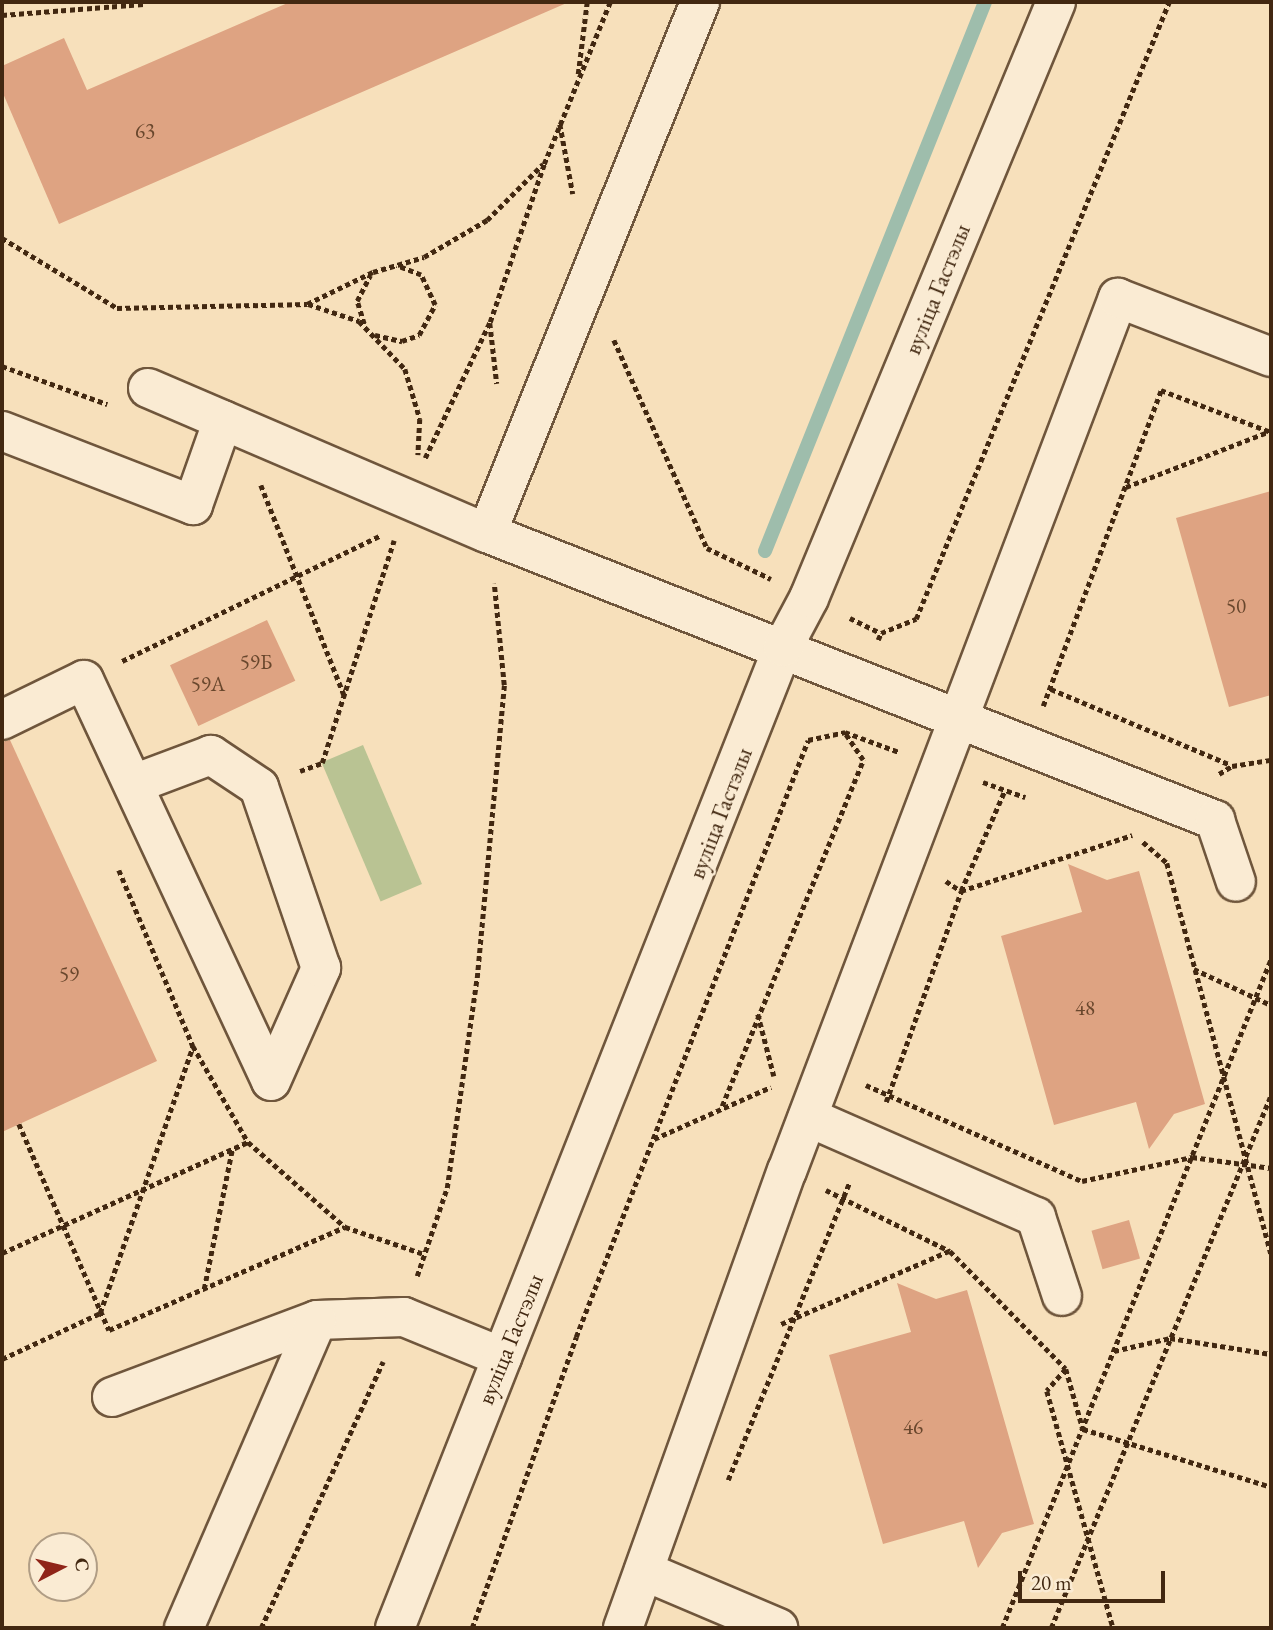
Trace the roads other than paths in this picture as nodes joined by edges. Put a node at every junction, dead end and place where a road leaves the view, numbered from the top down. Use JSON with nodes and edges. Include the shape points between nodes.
{"nodes":[{"id":1,"x":700,"y":2,"type":"edge"},
{"id":2,"x":1055,"y":2,"type":"edge"},
{"id":3,"x":1271,"y":358,"type":"edge"},
{"id":4,"x":148,"y":388,"type":"road end"},
{"id":5,"x":223,"y":420,"type":"junction"},
{"id":6,"x":2,"y":431,"type":"edge"},
{"id":7,"x":486,"y":533,"type":"junction"},
{"id":8,"x":783,"y":647,"type":"junction"},
{"id":9,"x":2,"y":720,"type":"edge"},
{"id":10,"x":961,"y":720,"type":"junction"},
{"id":11,"x":134,"y":784,"type":"junction"},
{"id":12,"x":1236,"y":882,"type":"dead end"},
{"id":13,"x":808,"y":1117,"type":"junction"},
{"id":14,"x":1062,"y":1296,"type":"dead end"},
{"id":15,"x":317,"y":1320,"type":"junction"},
{"id":16,"x":502,"y":1357,"type":"junction"},
{"id":17,"x":112,"y":1397,"type":"dead end"},
{"id":18,"x":644,"y":1571,"type":"junction"},
{"id":19,"x":184,"y":1628,"type":"edge"},
{"id":20,"x":396,"y":1628,"type":"edge"},
{"id":21,"x":623,"y":1628,"type":"edge"},
{"id":22,"x":778,"y":1628,"type":"edge"}],
"edges":[{"from":1,"to":7,"type":"street"},
{"from":2,"to":8,"type":"street","name":"вуліца Гастэлы","via":[[809,598]]},
{"from":3,"to":10,"type":"street","via":[[1118,298]]},
{"from":4,"to":5,"type":"street"},
{"from":5,"to":6,"type":"street","via":[[193,505]]},
{"from":5,"to":7,"type":"street"},
{"from":7,"to":8,"type":"street"},
{"from":8,"to":10,"type":"street"},
{"from":8,"to":16,"type":"street","name":"вуліца Гастэлы","via":[[620,1073]]},
{"from":9,"to":11,"type":"street","via":[[84,680]]},
{"from":10,"to":12,"type":"street","via":[[1216,820]]},
{"from":10,"to":13,"type":"street"},
{"from":11,"to":11,"type":"street","via":[[152,821],[271,1081],[321,968],[258,787],[211,755]]},
{"from":13,"to":14,"type":"street","via":[[1036,1217]]},
{"from":13,"to":18,"type":"street"},
{"from":15,"to":16,"type":"street","via":[[404,1317]]},
{"from":15,"to":17,"type":"street"},
{"from":15,"to":19,"type":"street"},
{"from":16,"to":20,"type":"street","name":"вуліца Гастэлы"},
{"from":18,"to":21,"type":"street"},
{"from":18,"to":22,"type":"street"}]}
